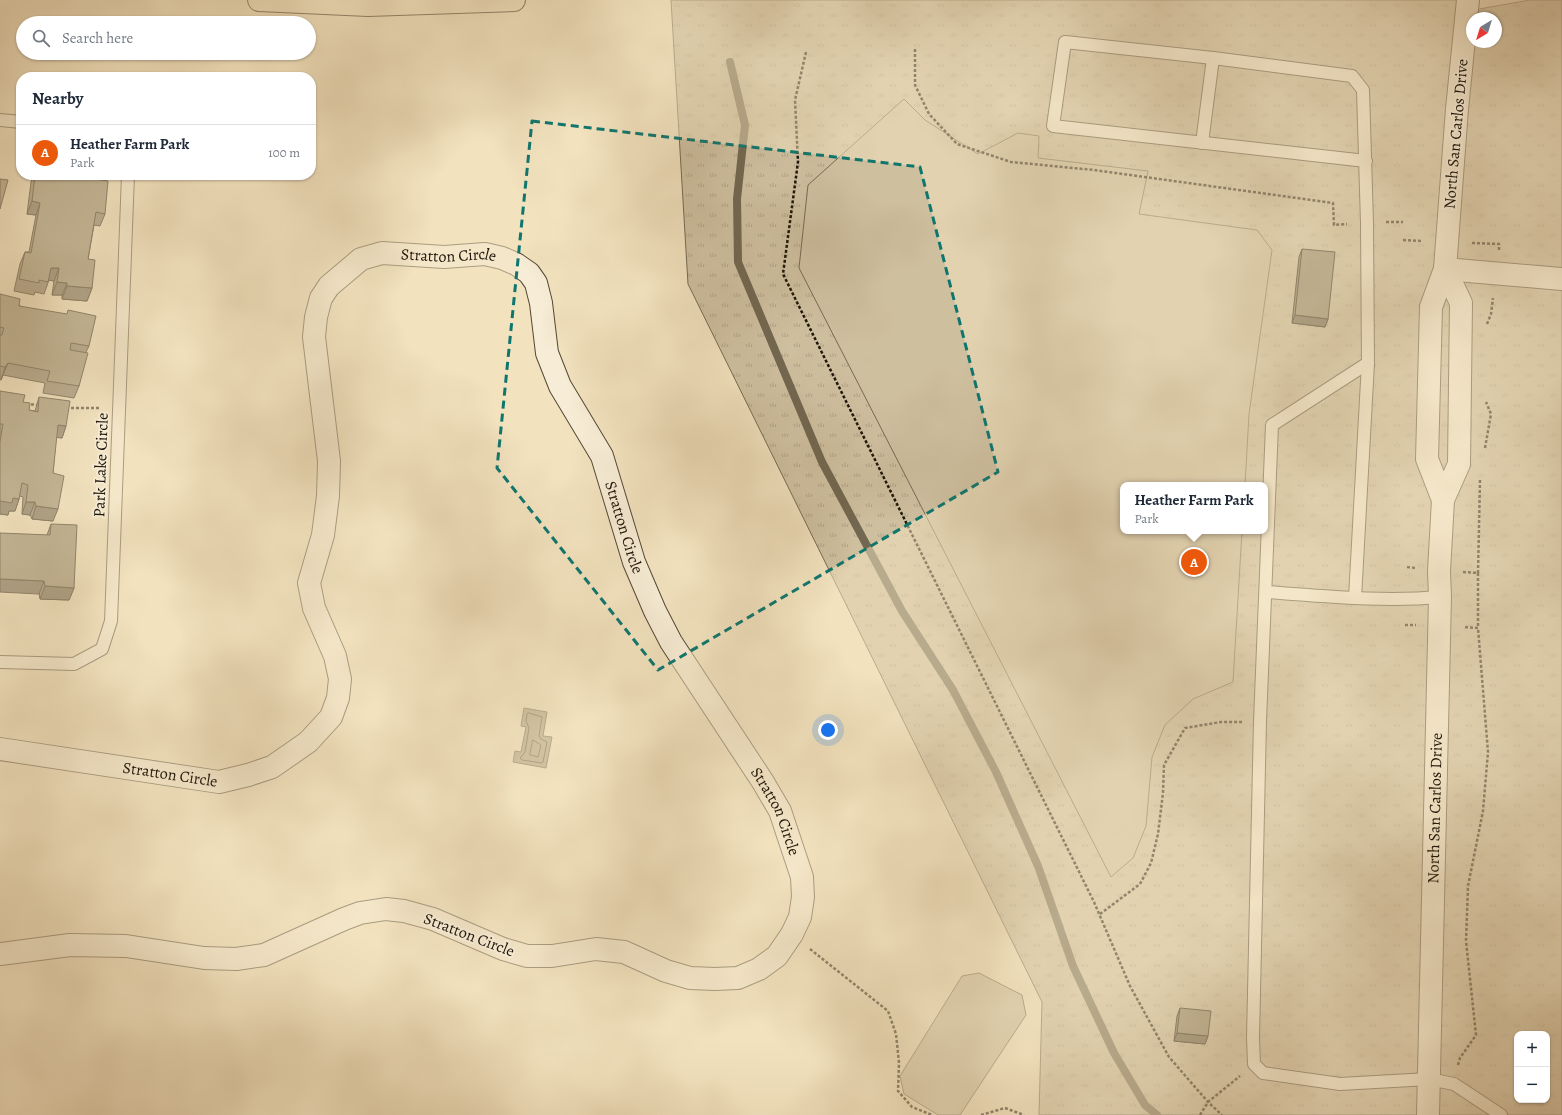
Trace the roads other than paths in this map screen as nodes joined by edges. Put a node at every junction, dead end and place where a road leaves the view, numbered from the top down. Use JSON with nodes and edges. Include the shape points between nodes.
{"nodes":[{"id":1,"x":260,"y":0,"type":"edge"},
{"id":2,"x":514,"y":0,"type":"edge"},
{"id":3,"x":1468,"y":0,"type":"edge"},
{"id":4,"x":1213,"y":58,"type":"junction"},
{"id":5,"x":0,"y":120,"type":"edge"},
{"id":6,"x":16,"y":122,"type":"edge"},
{"id":7,"x":1202,"y":143,"type":"junction"},
{"id":8,"x":1366,"y":161,"type":"junction"},
{"id":9,"x":128,"y":180,"type":"edge"},
{"id":10,"x":1445,"y":268,"type":"junction"},
{"id":11,"x":1562,"y":279,"type":"edge"},
{"id":12,"x":1368,"y":363,"type":"junction"},
{"id":13,"x":1443,"y":500,"type":"junction"},
{"id":14,"x":1266,"y":592,"type":"junction"},
{"id":15,"x":1440,"y":597,"type":"junction"},
{"id":16,"x":1355,"y":598,"type":"junction"},
{"id":17,"x":0,"y":662,"type":"edge"},
{"id":18,"x":0,"y":749,"type":"edge"},
{"id":19,"x":0,"y":954,"type":"edge"},
{"id":20,"x":1429,"y":1079,"type":"junction"},
{"id":21,"x":1428,"y":1115,"type":"edge"},
{"id":22,"x":1501,"y":1115,"type":"edge"}],
"edges":[{"from":1,"to":2,"type":"highway","via":[[368,5]]},
{"from":3,"to":10,"type":"street","name":"North San Carlos Drive"},
{"from":4,"to":7,"type":"lane"},
{"from":4,"to":7,"type":"lane","via":[[1065,42],[1053,126]]},
{"from":4,"to":8,"type":"lane","via":[[1352,76],[1363,90]]},
{"from":5,"to":6,"type":"lane"},
{"from":7,"to":8,"type":"lane"},
{"from":8,"to":12,"type":"lane"},
{"from":9,"to":17,"type":"lane","name":"Park Lake Circle","via":[[111,621],[102,649],[74,664]]},
{"from":10,"to":11,"type":"street"},
{"from":10,"to":13,"type":"street","name":"North San Carlos Drive","via":[[1431,307],[1427,459]]},
{"from":10,"to":13,"type":"street","name":"North San Carlos Drive","via":[[1461,303],[1459,464]]},
{"from":12,"to":14,"type":"lane","via":[[1272,425]]},
{"from":12,"to":16,"type":"lane"},
{"from":13,"to":15,"type":"street","name":"North San Carlos Drive"},
{"from":14,"to":16,"type":"lane"},
{"from":14,"to":20,"type":"lane","via":[[1260,721],[1252,1038],[1254,1064],[1263,1073],[1340,1084]]},
{"from":15,"to":16,"type":"lane","via":[[1406,600]]},
{"from":15,"to":20,"type":"street","name":"North San Carlos Drive"},
{"from":18,"to":19,"type":"street","name":"Stratton Circle","via":[[219,782],[272,767],[308,742],[331,717],[338,698],[340,679],[335,656],[314,608],[310,583],[323,535],[328,496],[329,462],[314,337],[321,298],[329,286],[361,259],[382,254],[444,257],[485,254],[516,264],[529,273],[536,283],[547,353],[560,386],[602,456],[634,562],[655,611],[671,642],[780,811],[802,877],[803,897],[800,917],[777,956],[759,969],[738,978],[690,978],[666,971],[624,952],[596,949],[552,956],[527,956],[503,949],[433,919],[386,910],[344,918],[264,955],[236,959],[204,958],[126,946],[70,945]]},
{"from":20,"to":21,"type":"street","name":"North San Carlos Drive"},
{"from":20,"to":22,"type":"lane","via":[[1454,1084]]}]}
